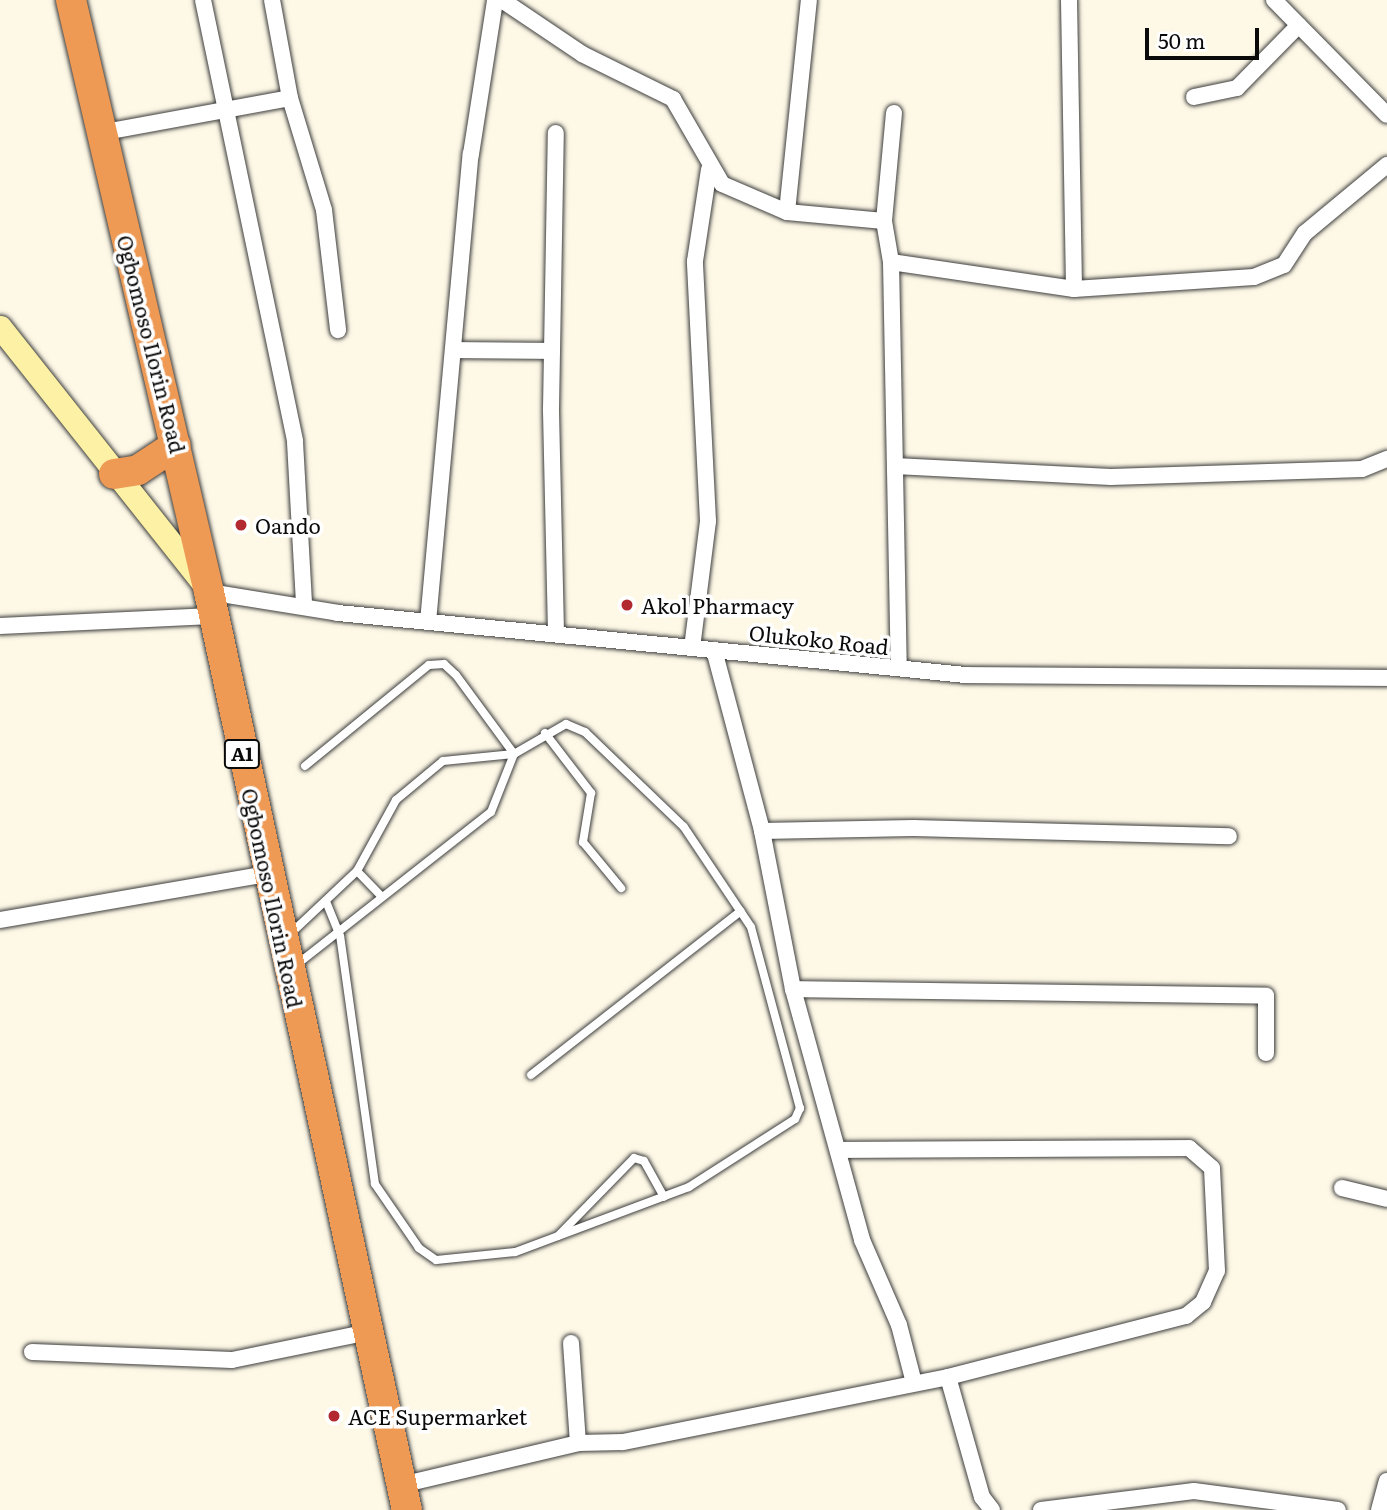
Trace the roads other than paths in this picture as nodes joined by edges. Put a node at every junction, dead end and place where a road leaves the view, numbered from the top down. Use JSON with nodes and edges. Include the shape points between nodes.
{"nodes":[{"id":1,"x":71,"y":0,"type":"edge"},
{"id":2,"x":203,"y":0,"type":"edge"},
{"id":3,"x":272,"y":0,"type":"edge"},
{"id":4,"x":495,"y":0,"type":"edge"},
{"id":5,"x":502,"y":0,"type":"edge"},
{"id":6,"x":809,"y":0,"type":"edge"},
{"id":7,"x":1069,"y":0,"type":"edge"},
{"id":8,"x":1274,"y":0,"type":"edge"},
{"id":9,"x":1299,"y":25,"type":"junction"},
{"id":10,"x":1194,"y":97,"type":"dead end"},
{"id":11,"x":290,"y":98,"type":"junction"},
{"id":12,"x":222,"y":108,"type":"junction"},
{"id":13,"x":894,"y":113,"type":"dead end"},
{"id":14,"x":1387,"y":115,"type":"edge"},
{"id":15,"x":100,"y":133,"type":"junction"},
{"id":16,"x":556,"y":133,"type":"dead end"},
{"id":17,"x":1387,"y":165,"type":"edge"},
{"id":18,"x":709,"y":170,"type":"junction"},
{"id":19,"x":787,"y":212,"type":"junction"},
{"id":20,"x":884,"y":220,"type":"junction"},
{"id":21,"x":891,"y":262,"type":"junction"},
{"id":22,"x":1074,"y":289,"type":"junction"},
{"id":23,"x":0,"y":327,"type":"edge"},
{"id":24,"x":338,"y":330,"type":"dead end"},
{"id":25,"x":456,"y":350,"type":"junction"},
{"id":26,"x":552,"y":351,"type":"junction"},
{"id":27,"x":177,"y":445,"type":"junction"},
{"id":28,"x":1387,"y":459,"type":"edge"},
{"id":29,"x":895,"y":466,"type":"junction"},
{"id":30,"x":114,"y":474,"type":"junction"},
{"id":31,"x":304,"y":603,"type":"junction"},
{"id":32,"x":211,"y":604,"type":"junction"},
{"id":33,"x":428,"y":622,"type":"junction"},
{"id":34,"x":0,"y":626,"type":"edge"},
{"id":35,"x":556,"y":632,"type":"junction"},
{"id":36,"x":692,"y":648,"type":"junction"},
{"id":37,"x":714,"y":650,"type":"junction"},
{"id":38,"x":899,"y":668,"type":"junction"},
{"id":39,"x":1387,"y":678,"type":"edge"},
{"id":40,"x":545,"y":733,"type":"junction"},
{"id":41,"x":514,"y":754,"type":"junction"},
{"id":42,"x":305,"y":766,"type":"dead end"},
{"id":43,"x":762,"y":831,"type":"junction"},
{"id":44,"x":1229,"y":836,"type":"dead end"},
{"id":45,"x":357,"y":871,"type":"junction"},
{"id":46,"x":267,"y":874,"type":"junction"},
{"id":47,"x":621,"y":888,"type":"dead end"},
{"id":48,"x":380,"y":895,"type":"junction"},
{"id":49,"x":326,"y":902,"type":"junction"},
{"id":50,"x":741,"y":911,"type":"junction"},
{"id":51,"x":0,"y":920,"type":"edge"},
{"id":52,"x":340,"y":936,"type":"junction"},
{"id":53,"x":285,"y":956,"type":"junction"},
{"id":54,"x":793,"y":989,"type":"junction"},
{"id":55,"x":1266,"y":1053,"type":"dead end"},
{"id":56,"x":531,"y":1075,"type":"dead end"},
{"id":57,"x":838,"y":1150,"type":"junction"},
{"id":58,"x":1342,"y":1188,"type":"dead end"},
{"id":59,"x":664,"y":1197,"type":"junction"},
{"id":60,"x":1387,"y":1199,"type":"edge"},
{"id":61,"x":556,"y":1238,"type":"junction"},
{"id":62,"x":368,"y":1332,"type":"junction"},
{"id":63,"x":571,"y":1343,"type":"dead end"},
{"id":64,"x":32,"y":1352,"type":"dead end"},
{"id":65,"x":948,"y":1377,"type":"junction"},
{"id":66,"x":914,"y":1383,"type":"junction"},
{"id":67,"x":578,"y":1443,"type":"junction"},
{"id":68,"x":1387,"y":1481,"type":"edge"},
{"id":69,"x":404,"y":1498,"type":"edge"},
{"id":70,"x":992,"y":1510,"type":"edge"},
{"id":71,"x":1041,"y":1510,"type":"edge"},
{"id":72,"x":1338,"y":1510,"type":"edge"},
{"id":73,"x":1379,"y":1510,"type":"edge"}],
"edges":[{"from":1,"to":15,"type":"highway","name":"Ogbomoso Ilorin Road","number":"A1"},
{"from":2,"to":12,"type":"street"},
{"from":3,"to":11,"type":"street"},
{"from":4,"to":25,"type":"street","via":[[471,155]]},
{"from":5,"to":18,"type":"street","via":[[582,54],[673,99]]},
{"from":6,"to":19,"type":"street"},
{"from":7,"to":22,"type":"street"},
{"from":8,"to":9,"type":"street"},
{"from":9,"to":10,"type":"street","via":[[1237,88]]},
{"from":9,"to":14,"type":"street"},
{"from":11,"to":12,"type":"street"},
{"from":11,"to":24,"type":"street","via":[[324,210]]},
{"from":12,"to":15,"type":"street"},
{"from":12,"to":31,"type":"street","via":[[295,442]]},
{"from":13,"to":20,"type":"street"},
{"from":15,"to":27,"type":"highway","name":"Ogbomoso Ilorin Road","number":"A1"},
{"from":16,"to":26,"type":"street"},
{"from":17,"to":22,"type":"street","via":[[1305,233],[1275,272],[1131,290]]},
{"from":18,"to":19,"type":"street","via":[[722,184]]},
{"from":18,"to":36,"type":"street","via":[[695,261],[708,521]]},
{"from":19,"to":20,"type":"street"},
{"from":20,"to":21,"type":"street"},
{"from":21,"to":22,"type":"street"},
{"from":21,"to":29,"type":"street"},
{"from":23,"to":30,"type":"main road"},
{"from":25,"to":26,"type":"street"},
{"from":25,"to":33,"type":"street"},
{"from":26,"to":35,"type":"street"},
{"from":27,"to":30,"type":"highway","via":[[138,470]]},
{"from":27,"to":32,"type":"highway","name":"Ogbomoso Ilorin Road","number":"A1"},
{"from":28,"to":29,"type":"street","via":[[1362,469],[1111,477]]},
{"from":29,"to":38,"type":"street"},
{"from":30,"to":32,"type":"main road"},
{"from":31,"to":32,"type":"street","name":"Olukoko Road"},
{"from":31,"to":33,"type":"street","name":"Olukoko Road"},
{"from":32,"to":34,"type":"street","name":"Olukoko Road"},
{"from":32,"to":46,"type":"highway","name":"Ogbomoso Ilorin Road","number":"A1"},
{"from":33,"to":35,"type":"street","name":"Olukoko Road"},
{"from":35,"to":36,"type":"street","name":"Olukoko Road"},
{"from":36,"to":37,"type":"street","name":"Olukoko Road"},
{"from":37,"to":38,"type":"street","name":"Olukoko Road"},
{"from":37,"to":43,"type":"street"},
{"from":38,"to":39,"type":"street","name":"Olukoko Road","via":[[966,675]]},
{"from":40,"to":41,"type":"lane"},
{"from":40,"to":47,"type":"lane","via":[[591,793],[583,842]]},
{"from":40,"to":50,"type":"lane","via":[[565,724],[585,732],[684,827]]},
{"from":41,"to":42,"type":"lane","via":[[444,664],[429,665]]},
{"from":41,"to":45,"type":"lane","via":[[443,761],[396,800]]},
{"from":41,"to":48,"type":"lane","via":[[491,812],[435,860]]},
{"from":43,"to":44,"type":"street","via":[[913,828]]},
{"from":43,"to":54,"type":"street"},
{"from":45,"to":48,"type":"lane"},
{"from":45,"to":49,"type":"lane"},
{"from":46,"to":51,"type":"street"},
{"from":46,"to":53,"type":"highway","name":"Ogbomoso Ilorin Road","number":"A1"},
{"from":48,"to":52,"type":"lane"},
{"from":49,"to":52,"type":"lane"},
{"from":49,"to":53,"type":"lane"},
{"from":50,"to":56,"type":"lane"},
{"from":50,"to":59,"type":"lane","via":[[751,927],[800,1108],[795,1119],[700,1182]]},
{"from":52,"to":53,"type":"lane"},
{"from":52,"to":61,"type":"lane","via":[[369,1155],[384,1202],[436,1260],[458,1262]]},
{"from":53,"to":62,"type":"highway","name":"Ogbomoso Ilorin Road","number":"A1"},
{"from":54,"to":55,"type":"street","via":[[1266,996]]},
{"from":54,"to":57,"type":"street"},
{"from":57,"to":65,"type":"street","via":[[1189,1148],[1212,1168],[1220,1247],[1217,1271],[1195,1310]]},
{"from":57,"to":66,"type":"street"},
{"from":58,"to":60,"type":"street"},
{"from":59,"to":61,"type":"lane"},
{"from":59,"to":61,"type":"lane","via":[[643,1161],[634,1158]]},
{"from":62,"to":64,"type":"street","via":[[232,1360]]},
{"from":62,"to":69,"type":"highway","name":"Ogbomoso Ilorin Road","number":"A1"},
{"from":63,"to":67,"type":"street"},
{"from":65,"to":66,"type":"street"},
{"from":65,"to":70,"type":"street","via":[[982,1497]]},
{"from":66,"to":67,"type":"street","via":[[623,1443]]},
{"from":67,"to":69,"type":"street"},
{"from":68,"to":73,"type":"street"},
{"from":71,"to":72,"type":"street","via":[[1194,1491]]}]}
